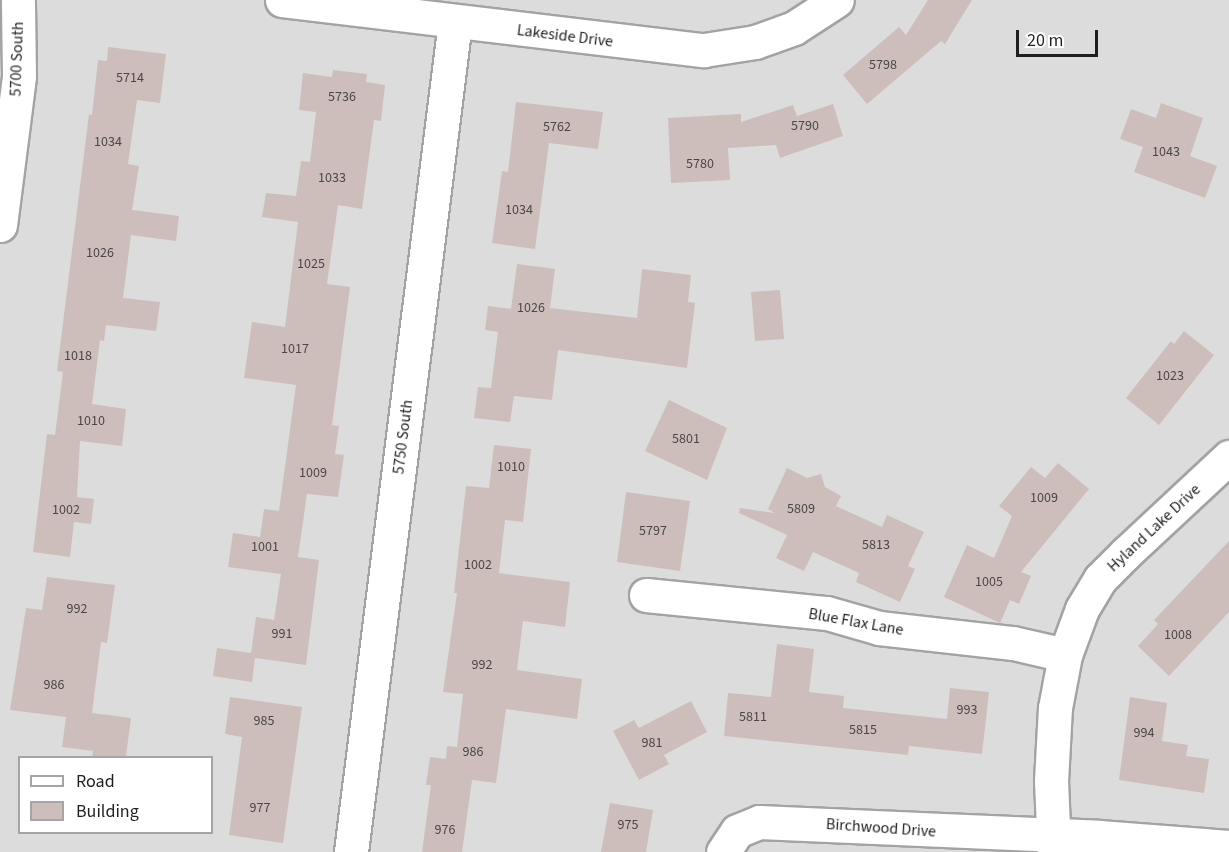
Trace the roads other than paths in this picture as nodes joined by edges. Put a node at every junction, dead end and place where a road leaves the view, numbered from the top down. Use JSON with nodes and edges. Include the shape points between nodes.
{"nodes":[{"id":1,"x":18,"y":0,"type":"edge"},
{"id":2,"x":282,"y":0,"type":"edge"},
{"id":3,"x":837,"y":0,"type":"edge"},
{"id":4,"x":456,"y":22,"type":"junction"},
{"id":5,"x":0,"y":225,"type":"edge"},
{"id":6,"x":1229,"y":457,"type":"edge"},
{"id":7,"x":646,"y":595,"type":"dead end"},
{"id":8,"x":1065,"y":655,"type":"junction"},
{"id":9,"x":1054,"y":845,"type":"edge"},
{"id":10,"x":1229,"y":847,"type":"edge"},
{"id":11,"x":351,"y":852,"type":"edge"},
{"id":12,"x":723,"y":852,"type":"edge"}],
"edges":[{"from":1,"to":5,"type":"street","name":"5700 South","via":[[19,76]]},
{"from":2,"to":4,"type":"street","name":"Lakeside Drive"},
{"from":3,"to":4,"type":"street","name":"Lakeside Drive","via":[[794,28],[755,42],[705,50]]},
{"from":4,"to":11,"type":"street","name":"5750 South"},
{"from":6,"to":8,"type":"street","name":"Hyland Lake Drive","via":[[1100,579],[1082,609]]},
{"from":7,"to":8,"type":"street","name":"Blue Flax Lane","via":[[827,613],[879,628],[1013,643]]},
{"from":8,"to":9,"type":"street","name":"Hyland Lake Drive","via":[[1052,755]]},
{"from":9,"to":10,"type":"street","name":"Birchwood Drive"},
{"from":9,"to":12,"type":"street","name":"Birchwood Drive","via":[[759,822],[737,831]]}]}
